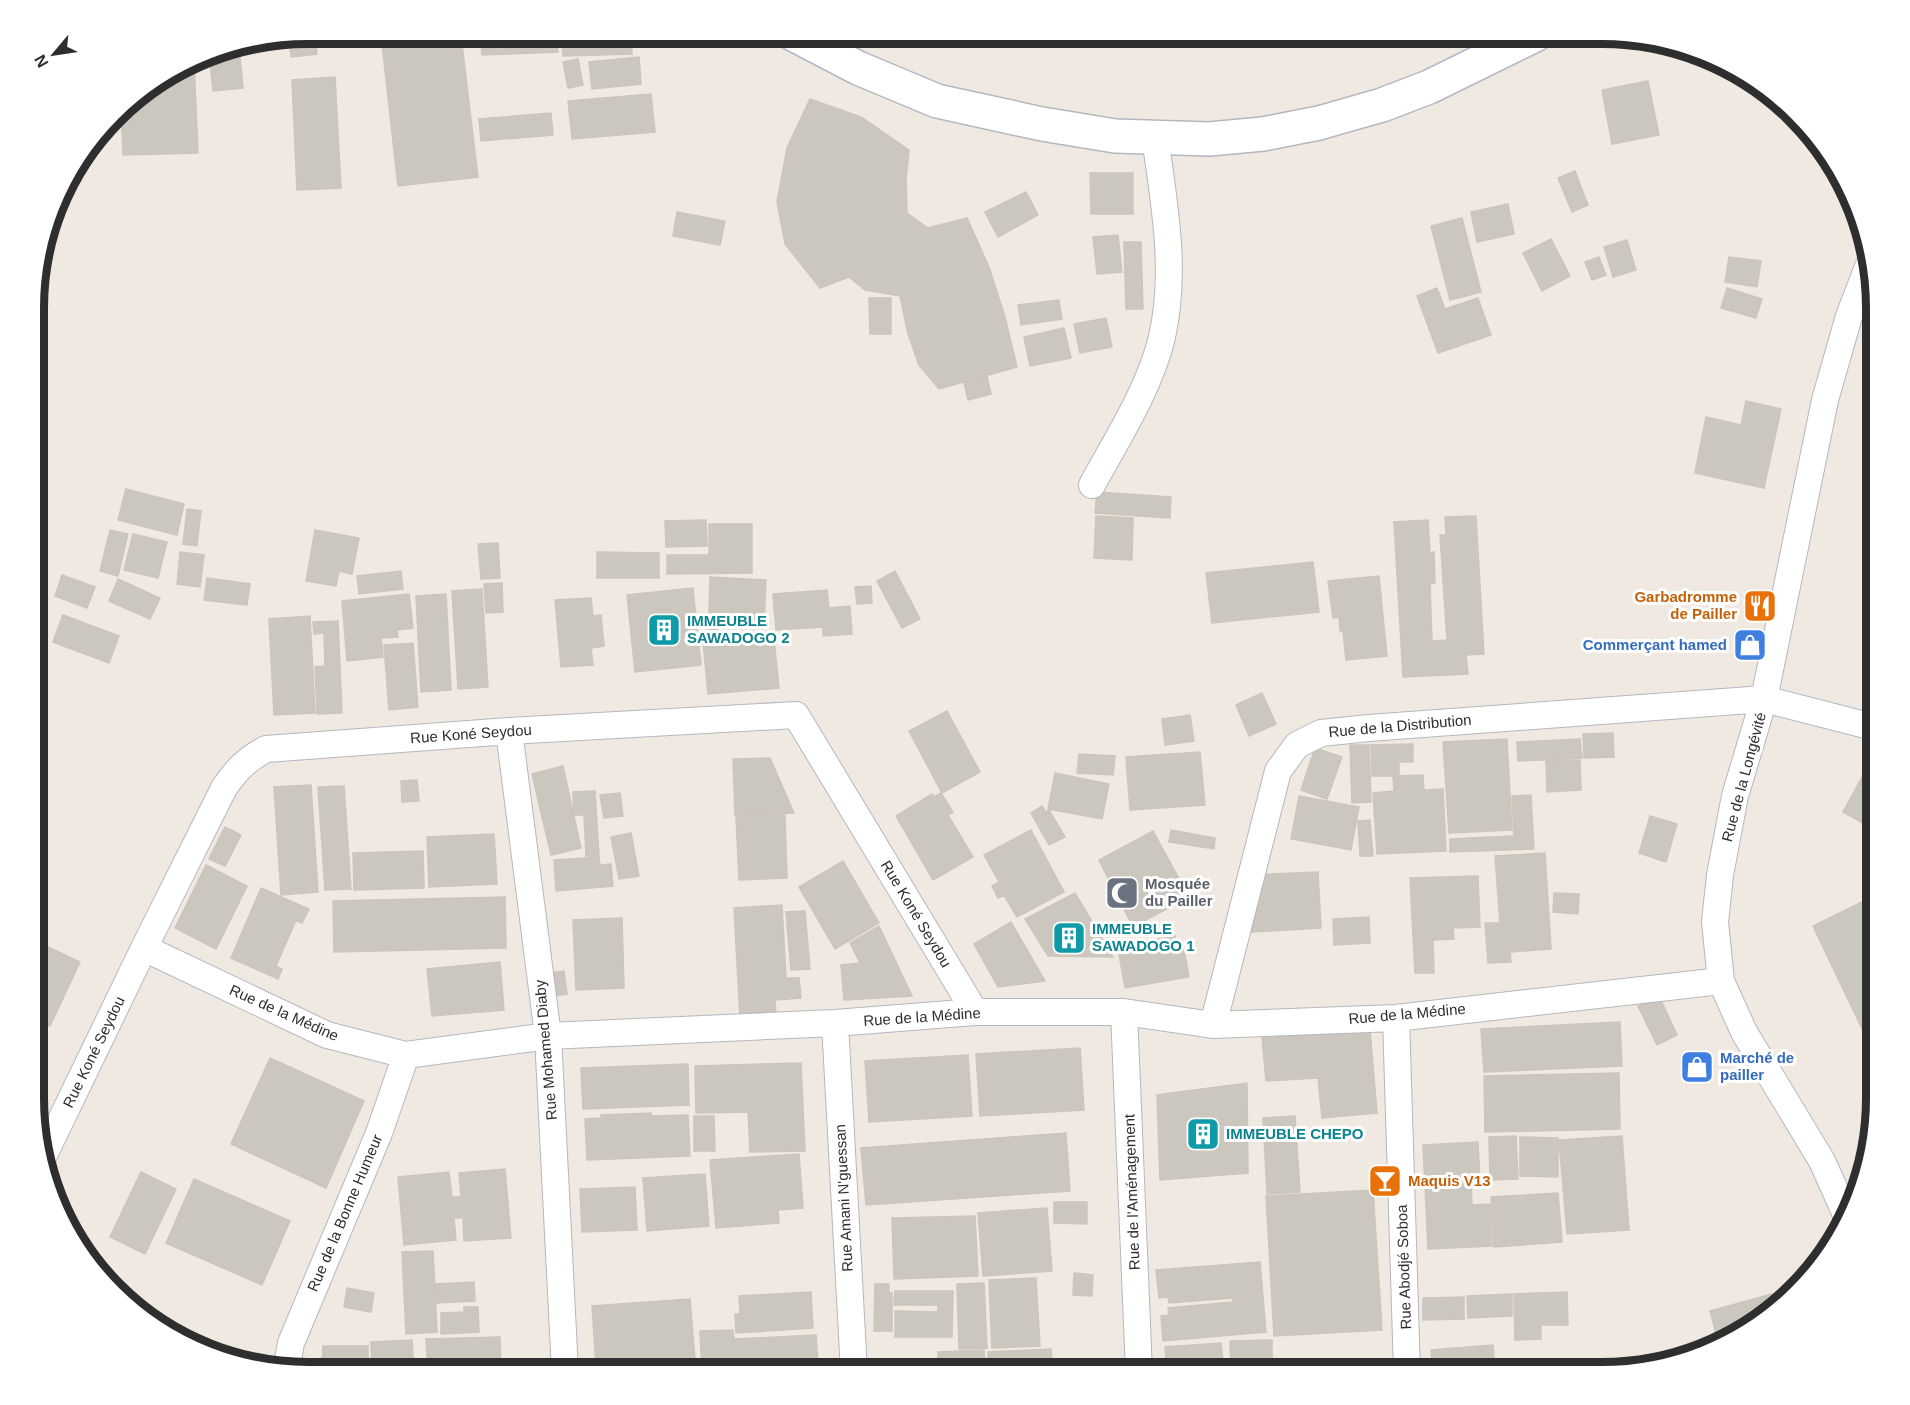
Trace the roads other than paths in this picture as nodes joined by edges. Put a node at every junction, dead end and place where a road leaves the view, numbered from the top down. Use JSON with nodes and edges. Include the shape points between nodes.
{"nodes":[{"id":1,"x":811,"y":44,"type":"edge"},
{"id":2,"x":1517,"y":44,"type":"edge"},
{"id":3,"x":1155,"y":137,"type":"junction"},
{"id":4,"x":1864,"y":276,"type":"edge"},
{"id":5,"x":1092,"y":485,"type":"dead end"},
{"id":6,"x":1764,"y":699,"type":"junction"},
{"id":7,"x":1866,"y":725,"type":"edge"},
{"id":8,"x":509,"y":731,"type":"junction"},
{"id":9,"x":144,"y":948,"type":"junction"},
{"id":10,"x":1721,"y":981,"type":"junction"},
{"id":11,"x":975,"y":1012,"type":"junction"},
{"id":12,"x":1124,"y":1012,"type":"junction"},
{"id":13,"x":1396,"y":1018,"type":"junction"},
{"id":14,"x":835,"y":1023,"type":"junction"},
{"id":15,"x":1213,"y":1025,"type":"junction"},
{"id":16,"x":548,"y":1036,"type":"junction"},
{"id":17,"x":406,"y":1055,"type":"junction"},
{"id":18,"x":48,"y":1146,"type":"edge"},
{"id":19,"x":1842,"y":1207,"type":"edge"},
{"id":20,"x":288,"y":1361,"type":"edge"},
{"id":21,"x":564,"y":1362,"type":"edge"},
{"id":22,"x":853,"y":1362,"type":"edge"},
{"id":23,"x":1139,"y":1362,"type":"edge"},
{"id":24,"x":1407,"y":1362,"type":"edge"}],
"edges":[{"from":1,"to":3,"type":"main road","via":[[937,101],[1062,128]]},
{"from":2,"to":3,"type":"main road","via":[[1428,87],[1319,123],[1209,139]]},
{"from":3,"to":5,"type":"street","via":[[1169,246],[1169,295],[1161,338],[1142,392]]},
{"from":4,"to":6,"type":"street","name":"Rue de la Longévité","via":[[1825,400]]},
{"from":6,"to":7,"type":"street","name":"Rue de la Longévité"},
{"from":6,"to":10,"type":"street","name":"Rue de la Longévité","via":[[1735,796],[1720,875],[1715,922]]},
{"from":6,"to":15,"type":"street","name":"Rue de la Distribution","via":[[1369,728],[1322,733],[1297,746],[1278,771]]},
{"from":8,"to":9,"type":"street","name":"Rue Koné Seydou","via":[[266,749],[248,759],[224,788]]},
{"from":8,"to":11,"type":"street","name":"Rue Koné Seydou","via":[[796,715]]},
{"from":8,"to":16,"type":"street","name":"Rue Mohamed Diaby"},
{"from":9,"to":17,"type":"street","name":"Rue de la Médine","via":[[327,1035]]},
{"from":9,"to":18,"type":"street","name":"Rue Koné Seydou"},
{"from":10,"to":13,"type":"street","name":"Rue de la Médine"},
{"from":10,"to":19,"type":"street","name":"Rue de la Longévité","via":[[1744,1032],[1821,1161]]},
{"from":11,"to":12,"type":"street","name":"Rue de la Médine"},
{"from":11,"to":14,"type":"street","name":"Rue de la Médine"},
{"from":12,"to":15,"type":"street","name":"Rue de la Médine"},
{"from":12,"to":23,"type":"street","name":"Rue de l'Aménagement"},
{"from":13,"to":15,"type":"street","name":"Rue de la Médine"},
{"from":13,"to":24,"type":"street","name":"Rue Abodjé Soboa"},
{"from":14,"to":16,"type":"street","name":"Rue de la Médine"},
{"from":14,"to":22,"type":"street","name":"Rue Amani N'guessan"},
{"from":16,"to":17,"type":"street","name":"Rue de la Médine"},
{"from":16,"to":21,"type":"street","name":"Rue Mohamed Diaby"},
{"from":17,"to":20,"type":"street","name":"Rue de la Bonne Humeur","via":[[379,1133],[291,1343]]}]}
